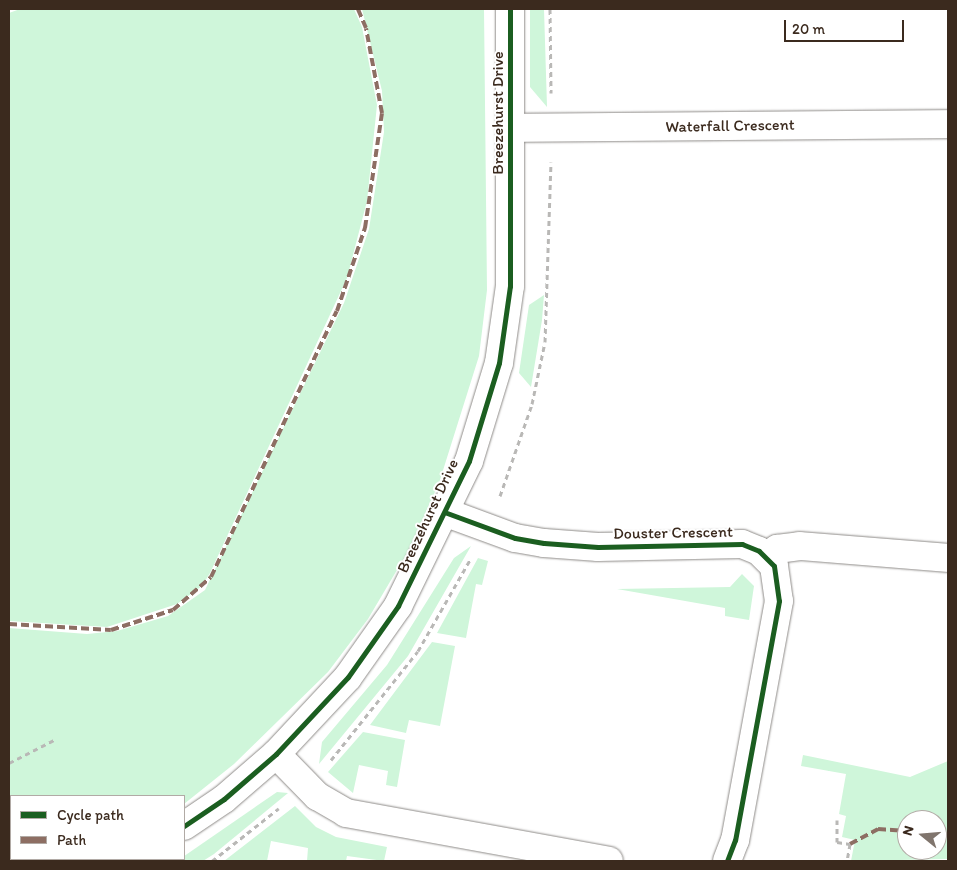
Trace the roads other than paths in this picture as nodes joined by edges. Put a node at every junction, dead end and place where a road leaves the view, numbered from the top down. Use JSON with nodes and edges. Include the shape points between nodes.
{"nodes":[{"id":1,"x":510,"y":9,"type":"edge"},
{"id":2,"x":948,"y":124,"type":"edge"},
{"id":3,"x":512,"y":128,"type":"junction"},
{"id":4,"x":446,"y":513,"type":"junction"},
{"id":5,"x":766,"y":557,"type":"junction"},
{"id":6,"x":948,"y":558,"type":"edge"},
{"id":7,"x":276,"y":754,"type":"junction"},
{"id":8,"x":185,"y":825,"type":"edge"},
{"id":9,"x":609,"y":861,"type":"edge"},
{"id":10,"x":727,"y":861,"type":"edge"}],
"edges":[{"from":1,"to":3,"type":"street","name":"Breezehurst Drive"},
{"from":2,"to":3,"type":"street","name":"Waterfall Crescent"},
{"from":3,"to":4,"type":"street","name":"Breezehurst Drive","via":[[511,262],[503,340],[486,412]]},
{"from":4,"to":5,"type":"street","name":"Douster Crescent","via":[[515,538],[544,542],[598,547],[732,543],[750,547]]},
{"from":4,"to":7,"type":"street","name":"Breezehurst Drive","via":[[375,642],[328,702]]},
{"from":5,"to":6,"type":"street","via":[[777,549],[800,546]]},
{"from":5,"to":10,"type":"street","via":[[779,576],[779,601],[735,840]]},
{"from":7,"to":8,"type":"street","name":"Breezehurst Drive"},
{"from":7,"to":9,"type":"street","via":[[321,800],[346,813]]}]}
